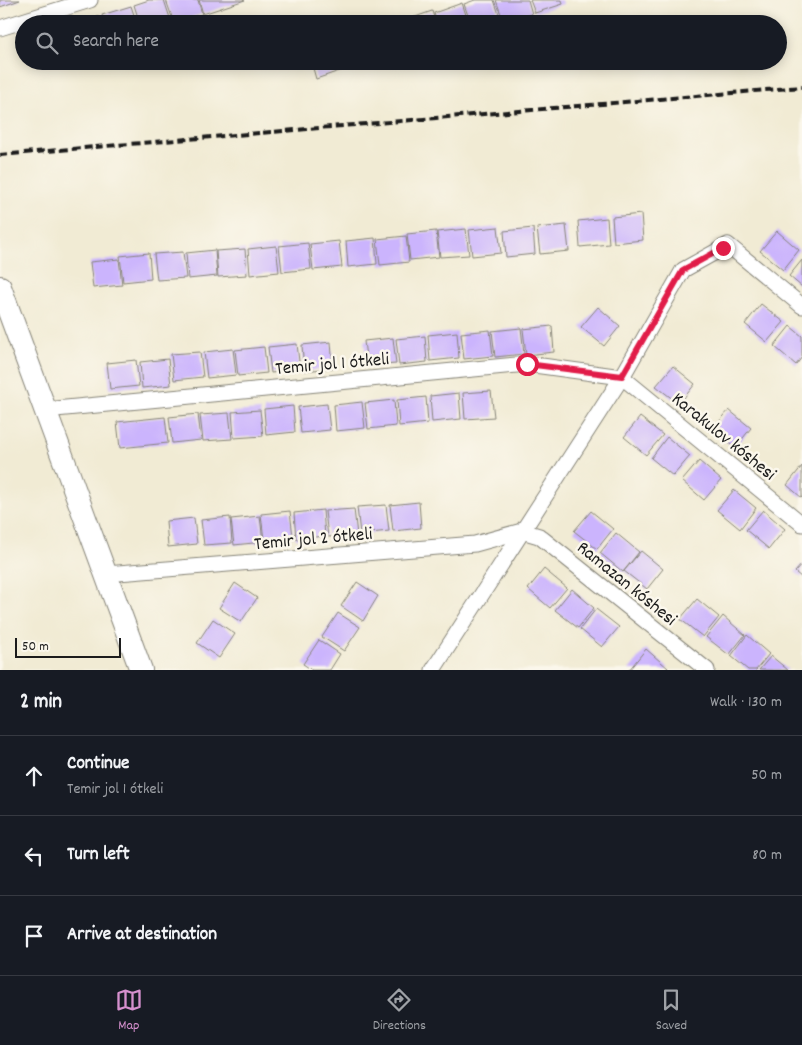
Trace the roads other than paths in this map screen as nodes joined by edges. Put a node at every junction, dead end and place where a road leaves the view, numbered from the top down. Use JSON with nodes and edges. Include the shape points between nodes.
{"nodes":[{"id":1,"x":90,"y":0,"type":"edge"},
{"id":2,"x":42,"y":15,"type":"edge"},
{"id":3,"x":15,"y":23,"type":"edge"},
{"id":4,"x":0,"y":28,"type":"edge"},
{"id":5,"x":0,"y":286,"type":"edge"},
{"id":6,"x":802,"y":306,"type":"edge"},
{"id":7,"x":622,"y":376,"type":"junction"},
{"id":8,"x":45,"y":410,"type":"junction"},
{"id":9,"x":802,"y":524,"type":"edge"},
{"id":10,"x":522,"y":531,"type":"junction"},
{"id":11,"x":106,"y":574,"type":"junction"},
{"id":12,"x":141,"y":670,"type":"edge"},
{"id":13,"x":433,"y":670,"type":"edge"},
{"id":14,"x":707,"y":670,"type":"edge"}],
"edges":[{"from":1,"to":2,"type":"street"},
{"from":3,"to":4,"type":"street"},
{"from":5,"to":8,"type":"main road"},
{"from":6,"to":7,"type":"street","via":[[728,245],[683,270]]},
{"from":7,"to":8,"type":"street","name":"Temir jol 1 ótkeli","via":[[527,364]]},
{"from":7,"to":9,"type":"street","name":"Karakulov kóshesi"},
{"from":7,"to":10,"type":"street"},
{"from":8,"to":11,"type":"main road"},
{"from":10,"to":11,"type":"street","name":"Temir jol 2 ótkeli","via":[[474,544]]},
{"from":10,"to":13,"type":"street"},
{"from":10,"to":14,"type":"street","name":"Ramazan kóshesi","via":[[539,536]]},
{"from":11,"to":12,"type":"main road"}]}
